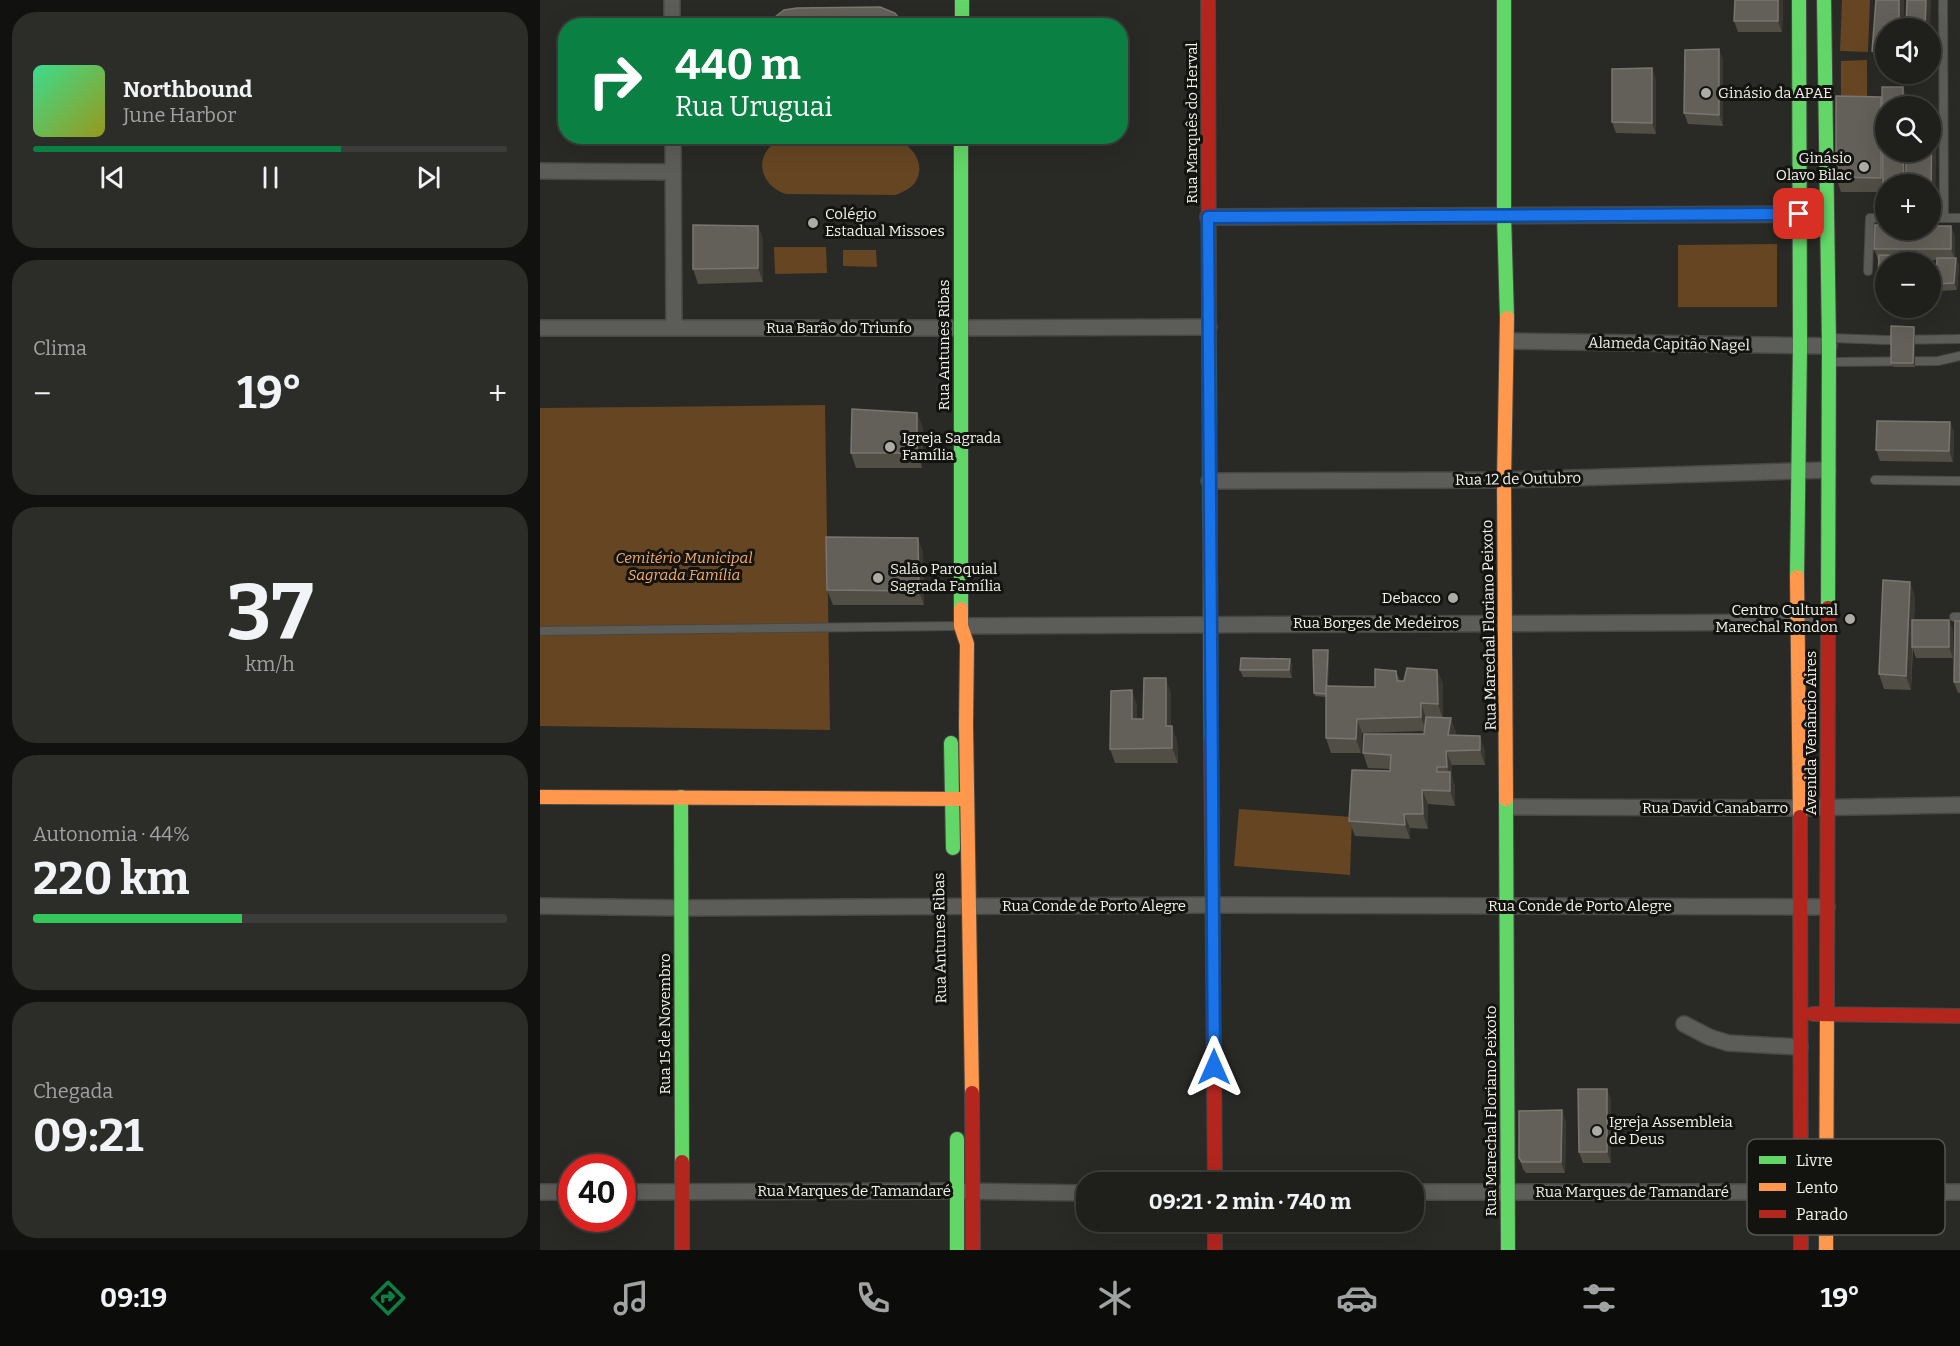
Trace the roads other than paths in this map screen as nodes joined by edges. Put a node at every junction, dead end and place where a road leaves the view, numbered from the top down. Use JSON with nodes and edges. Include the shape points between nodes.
{"nodes":[{"id":1,"x":672,"y":0,"type":"edge"},
{"id":2,"x":962,"y":0,"type":"edge"},
{"id":3,"x":1208,"y":0,"type":"edge"},
{"id":4,"x":1504,"y":0,"type":"edge"},
{"id":5,"x":1799,"y":0,"type":"edge"},
{"id":6,"x":1824,"y":0,"type":"edge"},
{"id":7,"x":1943,"y":0,"type":"edge"},
{"id":8,"x":672,"y":18,"type":"edge"},
{"id":9,"x":962,"y":18,"type":"edge"},
{"id":10,"x":672,"y":144,"type":"edge"},
{"id":11,"x":961,"y":144,"type":"edge"},
{"id":12,"x":540,"y":171,"type":"edge"},
{"id":13,"x":673,"y":172,"type":"junction"},
{"id":14,"x":1799,"y":214,"type":"junction"},
{"id":15,"x":1826,"y":214,"type":"junction"},
{"id":16,"x":1504,"y":215,"type":"junction"},
{"id":17,"x":1208,"y":217,"type":"junction"},
{"id":18,"x":1875,"y":218,"type":"edge"},
{"id":19,"x":1944,"y":218,"type":"joint"},
{"id":20,"x":1960,"y":218,"type":"edge"},
{"id":21,"x":1868,"y":271,"type":"dead end"},
{"id":22,"x":674,"y":327,"type":"junction"},
{"id":23,"x":1209,"y":327,"type":"junction"},
{"id":24,"x":540,"y":328,"type":"edge"},
{"id":25,"x":960,"y":328,"type":"junction"},
{"id":26,"x":1960,"y":339,"type":"edge"},
{"id":27,"x":1508,"y":341,"type":"junction"},
{"id":28,"x":1800,"y":346,"type":"junction"},
{"id":29,"x":1829,"y":349,"type":"junction"},
{"id":30,"x":1960,"y":356,"type":"edge"},
{"id":31,"x":1798,"y":470,"type":"junction"},
{"id":32,"x":1828,"y":470,"type":"junction"},
{"id":33,"x":1504,"y":480,"type":"junction"},
{"id":34,"x":1875,"y":480,"type":"dead end"},
{"id":35,"x":1209,"y":481,"type":"junction"},
{"id":36,"x":1960,"y":481,"type":"edge"},
{"id":37,"x":1797,"y":622,"type":"junction"},
{"id":38,"x":1827,"y":622,"type":"junction"},
{"id":39,"x":1506,"y":623,"type":"junction"},
{"id":40,"x":1211,"y":624,"type":"junction"},
{"id":41,"x":961,"y":626,"type":"junction"},
{"id":42,"x":540,"y":631,"type":"edge"},
{"id":43,"x":953,"y":656,"type":"dead end"},
{"id":44,"x":966,"y":725,"type":"junction"},
{"id":45,"x":1813,"y":733,"type":"junction"},
{"id":46,"x":540,"y":797,"type":"edge"},
{"id":47,"x":681,"y":797,"type":"junction"},
{"id":48,"x":951,"y":800,"type":"junction"},
{"id":49,"x":967,"y":800,"type":"junction"},
{"id":50,"x":1960,"y":805,"type":"edge"},
{"id":51,"x":1507,"y":807,"type":"junction"},
{"id":52,"x":1827,"y":807,"type":"junction"},
{"id":53,"x":1800,"y":808,"type":"junction"},
{"id":54,"x":1213,"y":905,"type":"junction"},
{"id":55,"x":540,"y":906,"type":"edge"},
{"id":56,"x":1507,"y":906,"type":"junction"},
{"id":57,"x":964,"y":907,"type":"junction"},
{"id":58,"x":1799,"y":907,"type":"junction"},
{"id":59,"x":1827,"y":907,"type":"junction"},
{"id":60,"x":682,"y":908,"type":"junction"},
{"id":61,"x":1800,"y":1014,"type":"junction"},
{"id":62,"x":1827,"y":1014,"type":"junction"},
{"id":63,"x":1960,"y":1016,"type":"edge"},
{"id":64,"x":965,"y":1020,"type":"junction"},
{"id":65,"x":1684,"y":1024,"type":"dead end"},
{"id":66,"x":1800,"y":1047,"type":"junction"},
{"id":67,"x":958,"y":1054,"type":"dead end"},
{"id":68,"x":957,"y":1123,"type":"dead end"},
{"id":69,"x":1801,"y":1139,"type":"edge"},
{"id":70,"x":1826,"y":1139,"type":"edge"},
{"id":71,"x":1215,"y":1172,"type":"edge"},
{"id":72,"x":956,"y":1191,"type":"junction"},
{"id":73,"x":1508,"y":1191,"type":"junction"},
{"id":74,"x":540,"y":1192,"type":"edge"},
{"id":75,"x":558,"y":1192,"type":"edge"},
{"id":76,"x":636,"y":1192,"type":"edge"},
{"id":77,"x":682,"y":1192,"type":"junction"},
{"id":78,"x":973,"y":1192,"type":"junction"},
{"id":79,"x":1424,"y":1192,"type":"edge"},
{"id":80,"x":1945,"y":1192,"type":"edge"},
{"id":81,"x":1960,"y":1192,"type":"edge"},
{"id":82,"x":1076,"y":1193,"type":"edge"},
{"id":83,"x":1747,"y":1193,"type":"edge"},
{"id":84,"x":1215,"y":1232,"type":"edge"},
{"id":85,"x":682,"y":1250,"type":"edge"},
{"id":86,"x":957,"y":1250,"type":"edge"},
{"id":87,"x":973,"y":1250,"type":"edge"},
{"id":88,"x":1215,"y":1250,"type":"edge"},
{"id":89,"x":1508,"y":1250,"type":"edge"}],
"edges":[{"from":1,"to":8,"type":"street"},
{"from":2,"to":9,"type":"street"},
{"from":3,"to":17,"type":"street","name":"Rua Marquês do Herval"},
{"from":4,"to":16,"type":"street","name":"Rua Marechal Floriano Peixoto"},
{"from":5,"to":14,"type":"street","name":"Avenida Venâncio Aires"},
{"from":6,"to":15,"type":"street","name":"Avenida Venâncio Aires"},
{"from":7,"to":19,"type":"lane"},
{"from":10,"to":13,"type":"street"},
{"from":11,"to":25,"type":"street","name":"Rua Antunes Ribas"},
{"from":12,"to":13,"type":"street"},
{"from":13,"to":22,"type":"street"},
{"from":14,"to":15,"type":"street"},
{"from":14,"to":16,"type":"street"},
{"from":14,"to":28,"type":"street","name":"Avenida Venâncio Aires"},
{"from":15,"to":29,"type":"street","name":"Avenida Venâncio Aires"},
{"from":16,"to":17,"type":"street"},
{"from":16,"to":27,"type":"street","name":"Rua Marechal Floriano Peixoto"},
{"from":17,"to":23,"type":"street","name":"Rua Marquês do Herval"},
{"from":18,"to":21,"type":"lane","via":[[1870,218]]},
{"from":19,"to":20,"type":"lane"},
{"from":22,"to":24,"type":"street","name":"Rua Barão do Triunfo"},
{"from":22,"to":25,"type":"street","name":"Rua Barão do Triunfo"},
{"from":23,"to":25,"type":"street","name":"Rua Barão do Triunfo"},
{"from":23,"to":35,"type":"street","name":"Rua Marquês do Herval"},
{"from":25,"to":41,"type":"street","name":"Rua Antunes Ribas"},
{"from":26,"to":29,"type":"lane","via":[[1885,340]]},
{"from":27,"to":28,"type":"street","name":"Alameda Capitão Nagel"},
{"from":27,"to":33,"type":"street","name":"Rua Marechal Floriano Peixoto"},
{"from":28,"to":29,"type":"street","name":"Alameda Capitão Nagel"},
{"from":28,"to":31,"type":"street","name":"Avenida Venâncio Aires"},
{"from":29,"to":30,"type":"lane","via":[[1938,361]]},
{"from":29,"to":32,"type":"street","name":"Avenida Venâncio Aires"},
{"from":31,"to":32,"type":"street","name":"Rua 12 de Outubro"},
{"from":31,"to":33,"type":"street","name":"Rua 12 de Outubro"},
{"from":31,"to":37,"type":"street","name":"Avenida Venâncio Aires"},
{"from":32,"to":38,"type":"street","name":"Avenida Venâncio Aires"},
{"from":33,"to":35,"type":"street","name":"Rua 12 de Outubro"},
{"from":33,"to":39,"type":"street","name":"Rua Marechal Floriano Peixoto"},
{"from":34,"to":36,"type":"lane"},
{"from":35,"to":40,"type":"street","name":"Rua Marquês do Herval"},
{"from":37,"to":38,"type":"street","name":"Rua Borges de Medeiros"},
{"from":37,"to":39,"type":"street","name":"Rua Borges de Medeiros"},
{"from":37,"to":45,"type":"street","name":"Avenida Venâncio Aires"},
{"from":38,"to":45,"type":"street","name":"Avenida Venâncio Aires"},
{"from":39,"to":40,"type":"street","name":"Rua Borges de Medeiros"},
{"from":39,"to":51,"type":"street","name":"Rua Marechal Floriano Peixoto"},
{"from":40,"to":41,"type":"street","name":"Rua Borges de Medeiros"},
{"from":40,"to":54,"type":"street","name":"Rua Marquês do Herval"},
{"from":41,"to":42,"type":"lane"},
{"from":41,"to":43,"type":"street","name":"Rua Antunes Ribas"},
{"from":41,"to":44,"type":"street","name":"Rua Antunes Ribas","via":[[967,644]]},
{"from":44,"to":48,"type":"street","name":"Rua Antunes Ribas","via":[[951,725]]},
{"from":44,"to":49,"type":"street","name":"Rua Antunes Ribas"},
{"from":45,"to":52,"type":"street","name":"Avenida Venâncio Aires"},
{"from":45,"to":53,"type":"street","name":"Avenida Venâncio Aires"},
{"from":46,"to":47,"type":"street"},
{"from":47,"to":48,"type":"street"},
{"from":47,"to":60,"type":"street","name":"Rua 15 de Novembro"},
{"from":48,"to":49,"type":"street"},
{"from":48,"to":57,"type":"street","name":"Rua Antunes Ribas","via":[[954,865]]},
{"from":49,"to":57,"type":"street","name":"Rua Antunes Ribas"},
{"from":50,"to":52,"type":"street","name":"Rua David Canabarro"},
{"from":51,"to":53,"type":"street","name":"Rua David Canabarro"},
{"from":51,"to":56,"type":"street","name":"Rua Marechal Floriano Peixoto"},
{"from":52,"to":53,"type":"street","name":"Rua David Canabarro"},
{"from":52,"to":59,"type":"street","name":"Avenida Venâncio Aires"},
{"from":53,"to":58,"type":"street","name":"Avenida Venâncio Aires"},
{"from":54,"to":56,"type":"street","name":"Rua Conde de Porto Alegre"},
{"from":54,"to":57,"type":"street","name":"Rua Conde de Porto Alegre"},
{"from":54,"to":71,"type":"street","name":"Rua Marquês do Herval"},
{"from":55,"to":60,"type":"street","name":"Rua Conde de Porto Alegre"},
{"from":56,"to":58,"type":"street","name":"Rua Conde de Porto Alegre"},
{"from":56,"to":73,"type":"street","name":"Rua Marechal Floriano Peixoto"},
{"from":57,"to":60,"type":"street","name":"Rua Conde de Porto Alegre"},
{"from":57,"to":64,"type":"street","name":"Rua Antunes Ribas"},
{"from":58,"to":59,"type":"street","name":"Rua Conde de Porto Alegre"},
{"from":58,"to":61,"type":"street","name":"Avenida Venâncio Aires"},
{"from":59,"to":62,"type":"street","name":"Avenida Venâncio Aires"},
{"from":60,"to":77,"type":"street","name":"Rua 15 de Novembro"},
{"from":61,"to":62,"type":"street"},
{"from":61,"to":66,"type":"street","name":"Avenida Venâncio Aires"},
{"from":62,"to":63,"type":"street"},
{"from":62,"to":70,"type":"street","name":"Avenida Venâncio Aires"},
{"from":64,"to":67,"type":"street","name":"Rua Antunes Ribas"},
{"from":64,"to":78,"type":"street","name":"Rua Antunes Ribas"},
{"from":65,"to":66,"type":"street","via":[[1728,1043]]},
{"from":66,"to":69,"type":"street","name":"Avenida Venâncio Aires"},
{"from":68,"to":72,"type":"street"},
{"from":72,"to":77,"type":"street","name":"Rua Marques de Tamandaré"},
{"from":72,"to":78,"type":"street","name":"Rua Marques de Tamandaré"},
{"from":72,"to":86,"type":"street"},
{"from":73,"to":79,"type":"street","name":"Rua Marques de Tamandaré"},
{"from":73,"to":83,"type":"street","name":"Rua Marques de Tamandaré"},
{"from":73,"to":89,"type":"street","name":"Rua Marechal Floriano Peixoto"},
{"from":74,"to":75,"type":"street"},
{"from":76,"to":77,"type":"street","name":"Rua Marques de Tamandaré"},
{"from":77,"to":85,"type":"street","name":"Rua 15 de Novembro"},
{"from":78,"to":82,"type":"street","name":"Rua Marques de Tamandaré"},
{"from":78,"to":87,"type":"street","name":"Rua Antunes Ribas"},
{"from":80,"to":81,"type":"street","name":"Rua Marques de Tamandaré"},
{"from":84,"to":88,"type":"street"}]}
